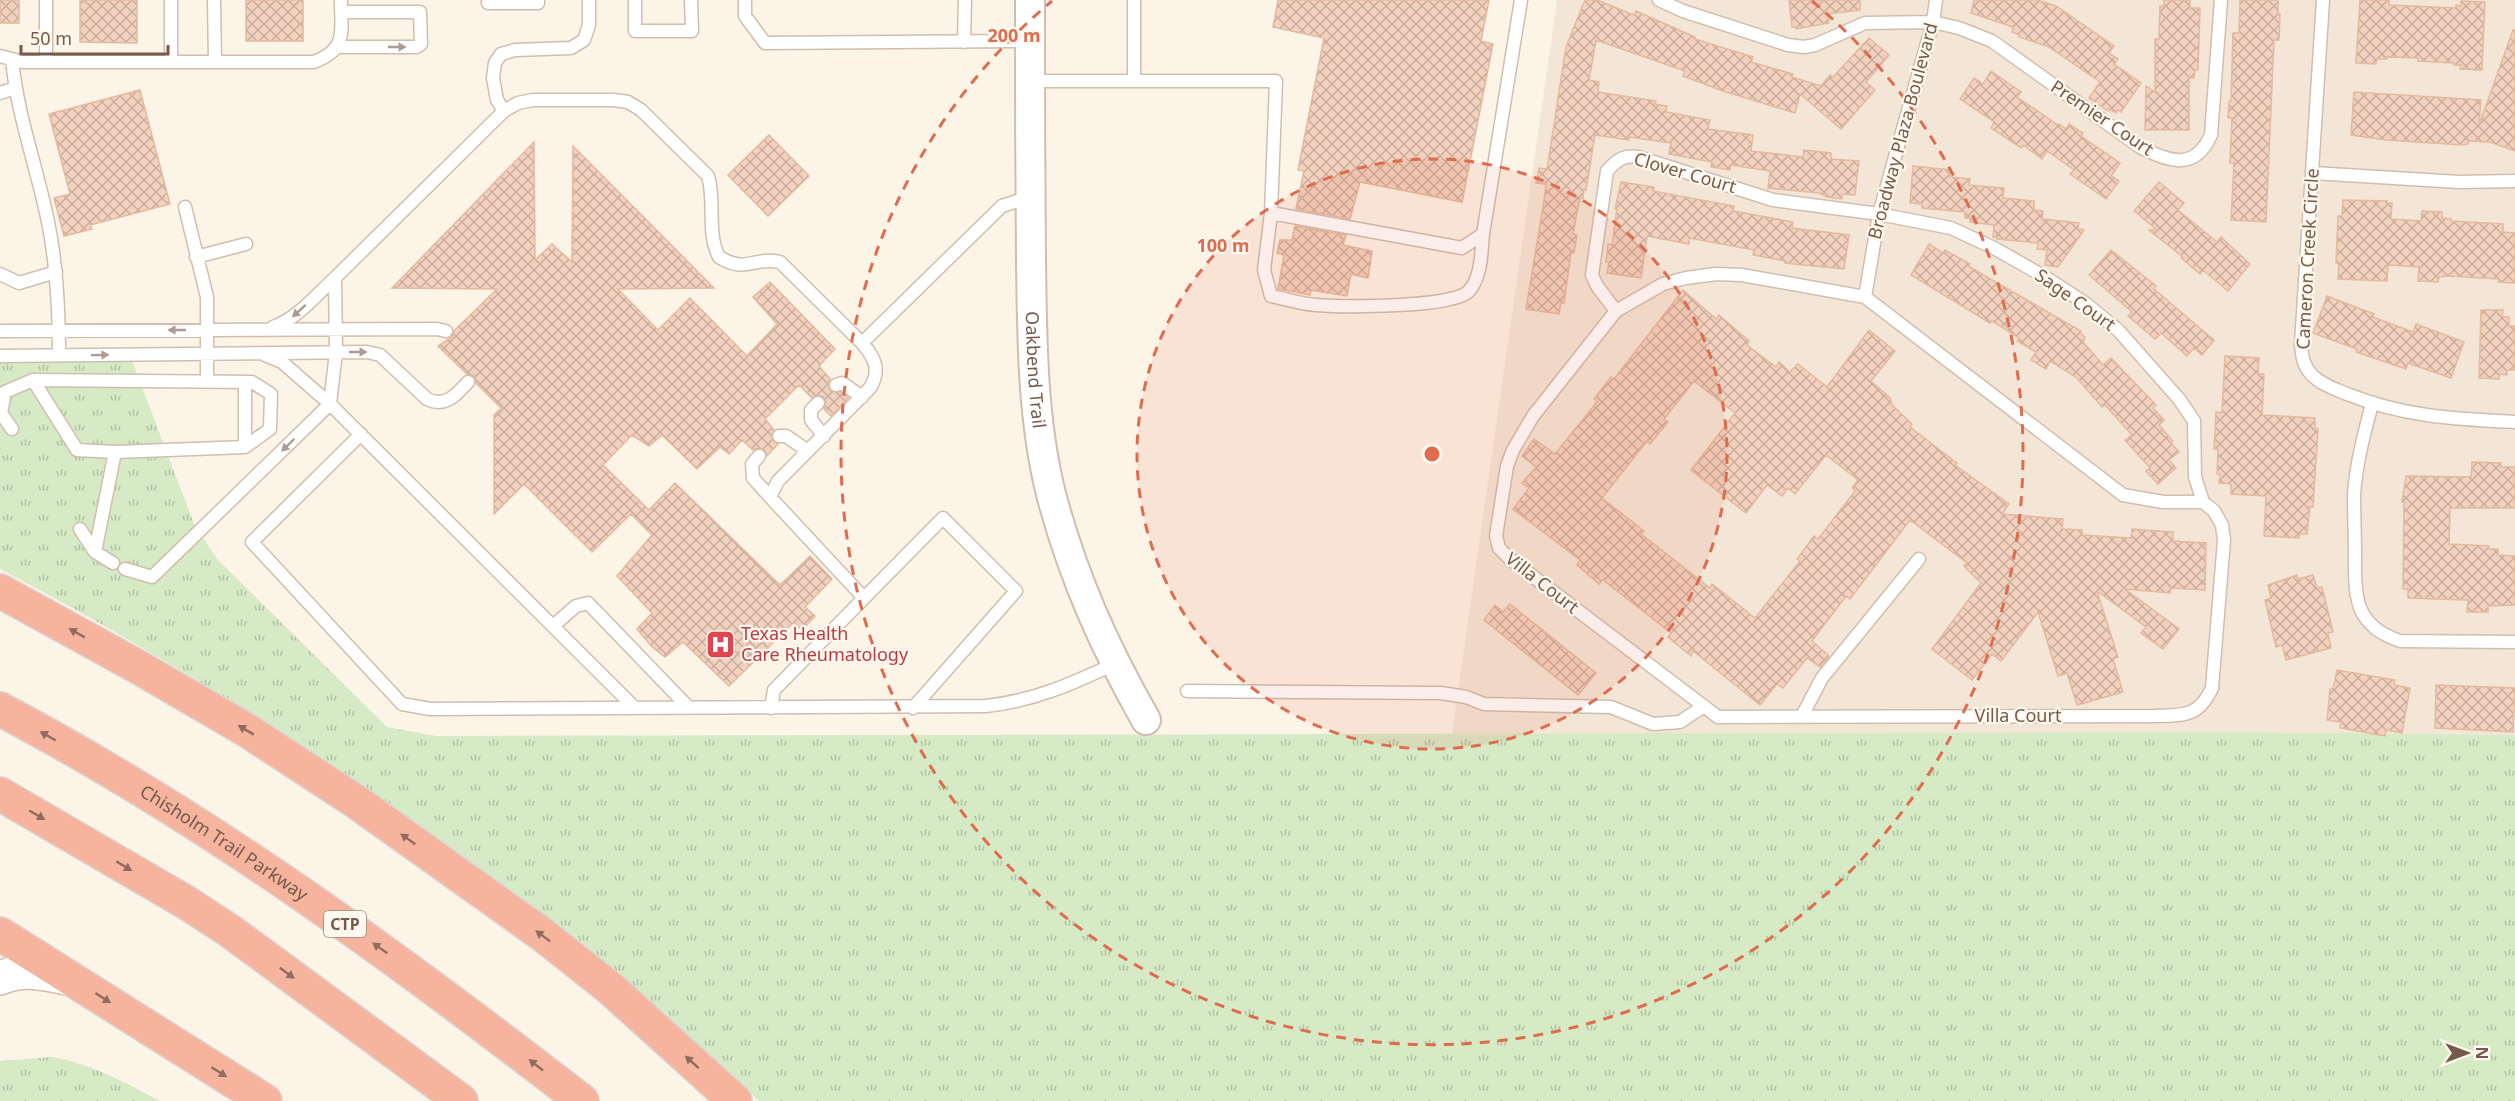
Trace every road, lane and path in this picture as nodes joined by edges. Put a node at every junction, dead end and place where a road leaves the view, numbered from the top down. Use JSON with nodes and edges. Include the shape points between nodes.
{"nodes":[{"id":1,"x":46,"y":0,"type":"edge"},
{"id":2,"x":171,"y":0,"type":"edge"},
{"id":3,"x":214,"y":0,"type":"edge"},
{"id":4,"x":488,"y":0,"type":"edge"},
{"id":5,"x":538,"y":0,"type":"edge"},
{"id":6,"x":589,"y":0,"type":"edge"},
{"id":7,"x":635,"y":0,"type":"edge"},
{"id":8,"x":692,"y":0,"type":"edge"},
{"id":9,"x":745,"y":0,"type":"edge"},
{"id":10,"x":965,"y":0,"type":"edge"},
{"id":11,"x":1030,"y":0,"type":"edge"},
{"id":12,"x":1134,"y":0,"type":"edge"},
{"id":13,"x":1521,"y":0,"type":"edge"},
{"id":14,"x":1659,"y":0,"type":"edge"},
{"id":15,"x":1936,"y":0,"type":"edge"},
{"id":16,"x":2221,"y":0,"type":"edge"},
{"id":17,"x":2324,"y":0,"type":"edge"},
{"id":18,"x":341,"y":6,"type":"edge"},
{"id":19,"x":421,"y":6,"type":"edge"},
{"id":20,"x":1933,"y":22,"type":"junction"},
{"id":21,"x":1030,"y":41,"type":"junction"},
{"id":22,"x":964,"y":42,"type":"junction"},
{"id":23,"x":338,"y":47,"type":"junction"},
{"id":24,"x":6,"y":58,"type":"edge"},
{"id":25,"x":46,"y":62,"type":"junction"},
{"id":26,"x":171,"y":62,"type":"junction"},
{"id":27,"x":215,"y":62,"type":"junction"},
{"id":28,"x":1030,"y":81,"type":"junction"},
{"id":29,"x":1134,"y":81,"type":"junction"},
{"id":30,"x":15,"y":88,"type":"junction"},
{"id":31,"x":0,"y":93,"type":"edge"},
{"id":32,"x":504,"y":111,"type":"junction"},
{"id":33,"x":2313,"y":173,"type":"junction"},
{"id":34,"x":2515,"y":181,"type":"edge"},
{"id":35,"x":1030,"y":197,"type":"junction"},
{"id":36,"x":185,"y":207,"type":"dead end"},
{"id":37,"x":1271,"y":213,"type":"junction"},
{"id":38,"x":1878,"y":214,"type":"junction"},
{"id":39,"x":1483,"y":234,"type":"junction"},
{"id":40,"x":246,"y":244,"type":"dead end"},
{"id":41,"x":196,"y":257,"type":"junction"},
{"id":42,"x":56,"y":272,"type":"junction"},
{"id":43,"x":0,"y":274,"type":"edge"},
{"id":44,"x":335,"y":278,"type":"junction"},
{"id":45,"x":1865,"y":297,"type":"junction"},
{"id":46,"x":1616,"y":311,"type":"junction"},
{"id":47,"x":335,"y":329,"type":"junction"},
{"id":48,"x":59,"y":330,"type":"junction"},
{"id":49,"x":207,"y":330,"type":"junction"},
{"id":50,"x":256,"y":330,"type":"junction"},
{"id":51,"x":0,"y":331,"type":"edge"},
{"id":52,"x":446,"y":331,"type":"dead end"},
{"id":53,"x":862,"y":343,"type":"junction"},
{"id":54,"x":336,"y":352,"type":"junction"},
{"id":55,"x":255,"y":353,"type":"junction"},
{"id":56,"x":207,"y":354,"type":"junction"},
{"id":57,"x":59,"y":355,"type":"junction"},
{"id":58,"x":0,"y":356,"type":"edge"},
{"id":59,"x":33,"y":380,"type":"junction"},
{"id":60,"x":207,"y":381,"type":"junction"},
{"id":61,"x":244,"y":382,"type":"junction"},
{"id":62,"x":468,"y":382,"type":"dead end"},
{"id":63,"x":836,"y":385,"type":"dead end"},
{"id":64,"x":862,"y":397,"type":"junction"},
{"id":65,"x":330,"y":404,"type":"junction"},
{"id":66,"x":818,"y":404,"type":"dead end"},
{"id":67,"x":2372,"y":404,"type":"junction"},
{"id":68,"x":2515,"y":422,"type":"edge"},
{"id":69,"x":12,"y":429,"type":"dead end"},
{"id":70,"x":361,"y":434,"type":"junction"},
{"id":71,"x":779,"y":436,"type":"dead end"},
{"id":72,"x":824,"y":436,"type":"junction"},
{"id":73,"x":245,"y":447,"type":"junction"},
{"id":74,"x":808,"y":451,"type":"junction"},
{"id":75,"x":115,"y":452,"type":"junction"},
{"id":76,"x":759,"y":456,"type":"dead end"},
{"id":77,"x":770,"y":497,"type":"junction"},
{"id":78,"x":2203,"y":502,"type":"junction"},
{"id":79,"x":80,"y":529,"type":"dead end"},
{"id":80,"x":96,"y":552,"type":"junction"},
{"id":81,"x":1919,"y":559,"type":"dead end"},
{"id":82,"x":112,"y":563,"type":"dead end"},
{"id":83,"x":125,"y":569,"type":"dead end"},
{"id":84,"x":0,"y":591,"type":"edge"},
{"id":85,"x":864,"y":598,"type":"junction"},
{"id":86,"x":553,"y":626,"type":"junction"},
{"id":87,"x":2515,"y":642,"type":"edge"},
{"id":88,"x":1114,"y":664,"type":"junction"},
{"id":89,"x":1187,"y":691,"type":"dead end"},
{"id":90,"x":1704,"y":706,"type":"junction"},
{"id":91,"x":635,"y":708,"type":"junction"},
{"id":92,"x":689,"y":708,"type":"junction"},
{"id":93,"x":771,"y":708,"type":"junction"},
{"id":94,"x":913,"y":708,"type":"junction"},
{"id":95,"x":0,"y":710,"type":"edge"},
{"id":96,"x":1802,"y":716,"type":"junction"},
{"id":97,"x":1146,"y":720,"type":"dead end"},
{"id":98,"x":0,"y":794,"type":"edge"},
{"id":99,"x":0,"y":934,"type":"edge"},
{"id":100,"x":0,"y":978,"type":"edge"},
{"id":101,"x":75,"y":980,"type":"junction"},
{"id":102,"x":265,"y":1101,"type":"edge"},
{"id":103,"x":461,"y":1101,"type":"edge"},
{"id":104,"x":582,"y":1101,"type":"edge"},
{"id":105,"x":735,"y":1101,"type":"edge"}],
"edges":[{"from":1,"to":25,"type":"lane"},
{"from":2,"to":26,"type":"lane"},
{"from":3,"to":27,"type":"lane"},
{"from":4,"to":5,"type":"lane"},
{"from":6,"to":32,"type":"lane","via":[[589,25],[584,40],[571,48],[501,54],[493,78],[497,100]]},
{"from":7,"to":8,"type":"lane","via":[[635,31],[692,31]]},
{"from":9,"to":22,"type":"lane","via":[[745,16],[765,43]]},
{"from":10,"to":22,"type":"lane"},
{"from":11,"to":21,"type":"street","name":"Oakbend Trail"},
{"from":12,"to":29,"type":"lane"},
{"from":13,"to":39,"type":"lane"},
{"from":14,"to":20,"type":"lane","name":"Premier Court","via":[[1683,11],[1803,47],[1865,23]]},
{"from":15,"to":20,"type":"lane","name":"Broadway Plaza Boulevard"},
{"from":16,"to":20,"type":"lane","name":"Premier Court","via":[[2211,135],[2195,157],[2180,160],[2162,158],[2140,147],[1992,40]]},
{"from":17,"to":33,"type":"lane","name":"Cameron Creek Circle"},
{"from":18,"to":19,"type":"lane"},
{"from":18,"to":23,"type":"lane"},
{"from":23,"to":19,"type":"lane","one_way":true,"via":[[416,47],[421,44]]},
{"from":20,"to":38,"type":"lane","name":"Broadway Plaza Boulevard"},
{"from":21,"to":22,"type":"lane"},
{"from":21,"to":28,"type":"street","name":"Oakbend Trail"},
{"from":23,"to":27,"type":"lane","via":[[328,57],[314,62]]},
{"from":24,"to":25,"type":"lane"},
{"from":24,"to":30,"type":"lane"},
{"from":25,"to":26,"type":"lane"},
{"from":26,"to":27,"type":"lane"},
{"from":28,"to":29,"type":"lane"},
{"from":28,"to":35,"type":"street","name":"Oakbend Trail"},
{"from":29,"to":37,"type":"lane","via":[[1276,81]]},
{"from":30,"to":31,"type":"lane"},
{"from":30,"to":42,"type":"lane","via":[[48,222]]},
{"from":32,"to":44,"type":"lane"},
{"from":32,"to":53,"type":"lane","via":[[533,100],[614,100],[641,110],[708,176],[712,238],[719,257],[739,266],[780,262]]},
{"from":33,"to":34,"type":"lane","via":[[2459,182]]},
{"from":33,"to":67,"type":"lane","name":"Cameron Creek Circle","via":[[2303,361],[2312,375],[2330,387]]},
{"from":35,"to":53,"type":"lane","via":[[1002,206]]},
{"from":35,"to":88,"type":"street","name":"Oakbend Trail","via":[[1032,344],[1051,493],[1078,580]]},
{"from":36,"to":41,"type":"lane"},
{"from":37,"to":39,"type":"lane","via":[[1462,248]]},
{"from":37,"to":39,"type":"lane","via":[[1264,270],[1271,296],[1316,305],[1428,303],[1468,293],[1478,277]]},
{"from":38,"to":45,"type":"lane","name":"Broadway Plaza Boulevard"},
{"from":38,"to":46,"type":"lane","name":"Clover Court","via":[[1773,200],[1626,156],[1607,171],[1592,275]]},
{"from":38,"to":78,"type":"lane","name":"Sage Court","via":[[1951,228],[1994,248],[2085,303],[2118,330],[2180,399],[2194,422],[2195,477]]},
{"from":40,"to":41,"type":"lane"},
{"from":41,"to":49,"type":"lane","via":[[207,297]]},
{"from":42,"to":43,"type":"lane","via":[[19,283]]},
{"from":42,"to":48,"type":"lane"},
{"from":44,"to":47,"type":"lane"},
{"from":44,"to":50,"type":"lane","one_way":true,"via":[[282,324]]},
{"from":45,"to":46,"type":"lane","name":"Villa Court","via":[[1716,274],[1663,284]]},
{"from":45,"to":78,"type":"lane","name":"Villa Court","via":[[2123,495],[2152,501]]},
{"from":46,"to":90,"type":"lane","name":"Villa Court","via":[[1533,416],[1513,450],[1496,536],[1499,548],[1510,559]]},
{"from":47,"to":50,"type":"lane"},
{"from":47,"to":52,"type":"lane"},
{"from":47,"to":54,"type":"lane"},
{"from":49,"to":48,"type":"lane","one_way":true},
{"from":48,"to":51,"type":"lane"},
{"from":48,"to":57,"type":"lane"},
{"from":49,"to":50,"type":"lane"},
{"from":49,"to":56,"type":"lane"},
{"from":53,"to":64,"type":"lane","via":[[874,356],[877,377]]},
{"from":54,"to":55,"type":"lane"},
{"from":54,"to":62,"type":"lane","one_way":true,"via":[[380,355],[435,403],[451,400]]},
{"from":54,"to":65,"type":"lane"},
{"from":55,"to":56,"type":"lane"},
{"from":55,"to":65,"type":"lane","via":[[282,362]]},
{"from":57,"to":56,"type":"lane","one_way":true},
{"from":56,"to":60,"type":"lane"},
{"from":57,"to":58,"type":"lane"},
{"from":59,"to":60,"type":"lane"},
{"from":59,"to":69,"type":"lane","via":[[5,392],[2,412]]},
{"from":59,"to":75,"type":"lane","via":[[76,450]]},
{"from":60,"to":61,"type":"lane"},
{"from":61,"to":73,"type":"lane"},
{"from":61,"to":73,"type":"lane","via":[[252,382],[271,394],[270,429]]},
{"from":63,"to":64,"type":"lane","via":[[851,388]]},
{"from":64,"to":72,"type":"lane"},
{"from":65,"to":70,"type":"lane"},
{"from":65,"to":83,"type":"lane","one_way":true,"via":[[152,577]]},
{"from":66,"to":72,"type":"lane","via":[[811,410],[811,420]]},
{"from":67,"to":68,"type":"lane","name":"Cameron Creek Circle","via":[[2419,416]]},
{"from":67,"to":87,"type":"lane","via":[[2354,493],[2357,596],[2362,613],[2383,635],[2400,641]]},
{"from":70,"to":86,"type":"lane"},
{"from":70,"to":91,"type":"lane","via":[[252,542],[402,704],[430,709]]},
{"from":71,"to":74,"type":"lane","via":[[786,436]]},
{"from":72,"to":74,"type":"lane"},
{"from":73,"to":75,"type":"lane"},
{"from":74,"to":77,"type":"lane","via":[[778,481]]},
{"from":75,"to":80,"type":"lane"},
{"from":76,"to":77,"type":"lane","via":[[753,464],[753,478]]},
{"from":77,"to":85,"type":"lane"},
{"from":78,"to":96,"type":"lane","name":"Villa Court","via":[[2222,525],[2224,540],[2212,688],[2195,712],[2154,716]]},
{"from":79,"to":80,"type":"lane"},
{"from":80,"to":82,"type":"lane"},
{"from":81,"to":96,"type":"lane","via":[[1822,678]]},
{"from":105,"to":84,"type":"highway","one_way":true,"via":[[611,989],[357,803],[248,731]]},
{"from":85,"to":93,"type":"lane","via":[[774,690]]},
{"from":85,"to":94,"type":"lane","via":[[943,518],[1016,591]]},
{"from":86,"to":91,"type":"lane"},
{"from":86,"to":92,"type":"lane","via":[[576,606],[588,603]]},
{"from":88,"to":94,"type":"lane","via":[[1051,692],[1019,701]]},
{"from":88,"to":97,"type":"street","name":"Oakbend Trail"},
{"from":89,"to":90,"type":"lane","via":[[1441,693],[1466,696],[1484,704],[1611,707],[1653,724],[1680,722]]},
{"from":90,"to":96,"type":"lane","name":"Villa Court","via":[[1718,717]]},
{"from":91,"to":92,"type":"lane"},
{"from":92,"to":93,"type":"lane"},
{"from":93,"to":94,"type":"lane"},
{"from":104,"to":95,"type":"highway","name":"Chisholm Trail Parkway","number":"CTP","one_way":true,"via":[[424,979],[294,888],[167,805]]},
{"from":98,"to":103,"type":"highway","one_way":true,"via":[[230,931]]},
{"from":99,"to":101,"type":"highway"},
{"from":100,"to":101,"type":"main road","via":[[32,970]]},
{"from":101,"to":102,"type":"highway","one_way":true}]}
